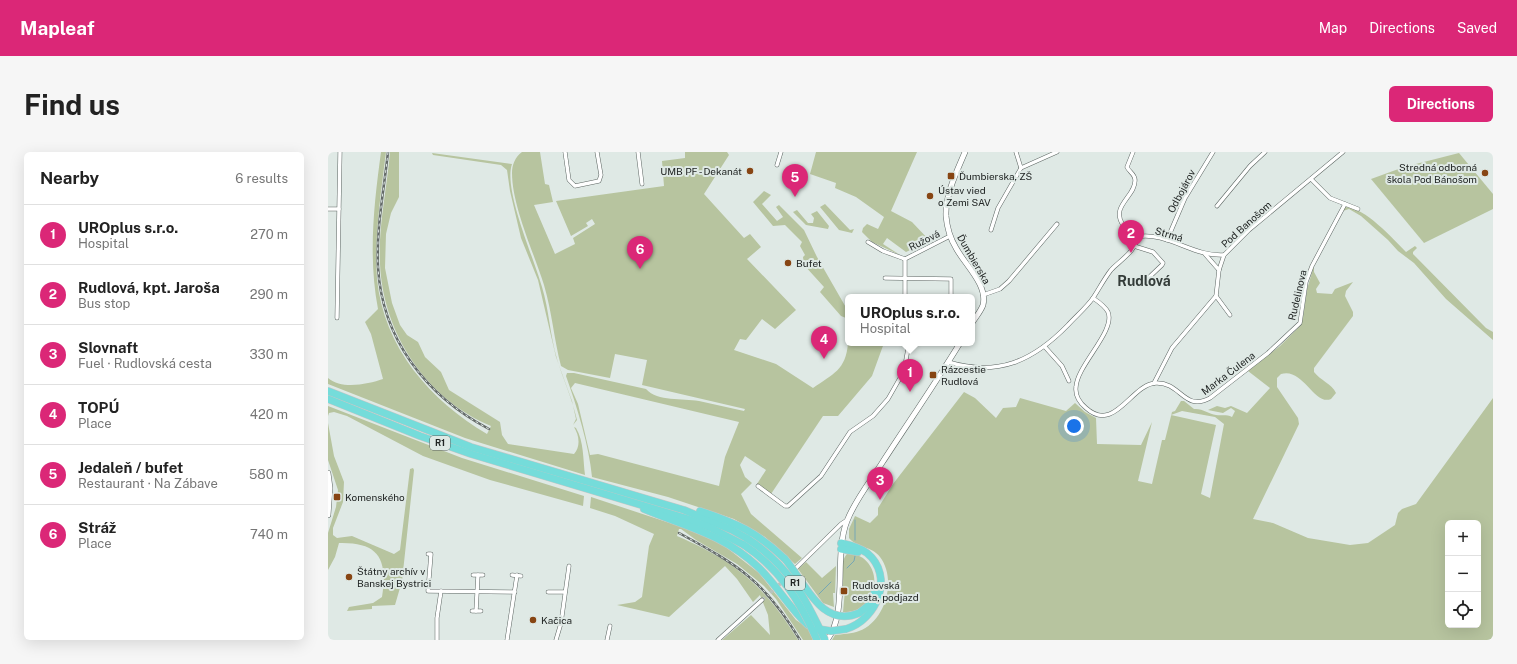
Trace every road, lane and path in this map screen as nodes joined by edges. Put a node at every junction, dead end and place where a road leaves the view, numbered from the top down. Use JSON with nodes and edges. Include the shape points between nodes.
{"nodes":[{"id":1,"x":340,"y":152,"type":"edge"},
{"id":2,"x":565,"y":152,"type":"edge"},
{"id":3,"x":597,"y":152,"type":"edge"},
{"id":4,"x":638,"y":152,"type":"edge"},
{"id":5,"x":781,"y":152,"type":"edge"},
{"id":6,"x":965,"y":152,"type":"edge"},
{"id":7,"x":1016,"y":152,"type":"edge"},
{"id":8,"x":1057,"y":152,"type":"edge"},
{"id":9,"x":1133,"y":152,"type":"edge"},
{"id":10,"x":1213,"y":152,"type":"edge"},
{"id":11,"x":1265,"y":152,"type":"edge"},
{"id":12,"x":1343,"y":152,"type":"edge"},
{"id":13,"x":777,"y":165,"type":"dead end"},
{"id":14,"x":1021,"y":168,"type":"junction"},
{"id":15,"x":1311,"y":179,"type":"junction"},
{"id":16,"x":642,"y":184,"type":"dead end"},
{"id":17,"x":1345,"y":204,"type":"junction"},
{"id":18,"x":1217,"y":206,"type":"dead end"},
{"id":19,"x":328,"y":209,"type":"edge"},
{"id":20,"x":339,"y":209,"type":"junction"},
{"id":21,"x":1358,"y":210,"type":"dead end"},
{"id":22,"x":1057,"y":224,"type":"dead end"},
{"id":23,"x":991,"y":230,"type":"dead end"},
{"id":24,"x":950,"y":236,"type":"junction"},
{"id":25,"x":1136,"y":238,"type":"junction"},
{"id":26,"x":1166,"y":240,"type":"junction"},
{"id":27,"x":868,"y":242,"type":"dead end"},
{"id":28,"x":1134,"y":246,"type":"junction"},
{"id":29,"x":1205,"y":254,"type":"junction"},
{"id":30,"x":1224,"y":255,"type":"junction"},
{"id":31,"x":905,"y":259,"type":"junction"},
{"id":32,"x":1219,"y":270,"type":"junction"},
{"id":33,"x":885,"y":278,"type":"dead end"},
{"id":34,"x":905,"y":279,"type":"junction"},
{"id":35,"x":1142,"y":284,"type":"dead end"},
{"id":36,"x":905,"y":294,"type":"edge"},
{"id":37,"x":951,"y":294,"type":"edge"},
{"id":38,"x":983,"y":295,"type":"junction"},
{"id":39,"x":1216,"y":296,"type":"junction"},
{"id":40,"x":1093,"y":298,"type":"junction"},
{"id":41,"x":1230,"y":315,"type":"dead end"},
{"id":42,"x":337,"y":318,"type":"dead end"},
{"id":43,"x":975,"y":319,"type":"edge"},
{"id":44,"x":908,"y":346,"type":"edge"},
{"id":45,"x":958,"y":346,"type":"edge"},
{"id":46,"x":1044,"y":347,"type":"junction"},
{"id":47,"x":1263,"y":358,"type":"joint"},
{"id":48,"x":948,"y":362,"type":"junction"},
{"id":49,"x":1069,"y":381,"type":"dead end"},
{"id":50,"x":1154,"y":383,"type":"junction"},
{"id":51,"x":328,"y":391,"type":"edge"},
{"id":52,"x":328,"y":399,"type":"edge"},
{"id":53,"x":328,"y":473,"type":"edge"},
{"id":54,"x":758,"y":486,"type":"dead end"},
{"id":55,"x":616,"y":498,"type":"junction"},
{"id":56,"x":684,"y":510,"type":"junction"},
{"id":57,"x":328,"y":515,"type":"edge"},
{"id":58,"x":847,"y":520,"type":"junction"},
{"id":59,"x":746,"y":542,"type":"junction"},
{"id":60,"x":841,"y":546,"type":"junction"},
{"id":61,"x":428,"y":554,"type":"dead end"},
{"id":62,"x":569,"y":566,"type":"dead end"},
{"id":63,"x":473,"y":575,"type":"dead end"},
{"id":64,"x":478,"y":575,"type":"junction"},
{"id":65,"x":483,"y":575,"type":"dead end"},
{"id":66,"x":516,"y":575,"type":"dead end"},
{"id":67,"x":781,"y":582,"type":"tunnel mouth"},
{"id":68,"x":441,"y":591,"type":"junction"},
{"id":69,"x":477,"y":591,"type":"junction"},
{"id":70,"x":515,"y":592,"type":"junction"},
{"id":71,"x":548,"y":592,"type":"dead end"},
{"id":72,"x":565,"y":592,"type":"junction"},
{"id":73,"x":762,"y":600,"type":"tunnel mouth"},
{"id":74,"x":472,"y":611,"type":"dead end"},
{"id":75,"x":476,"y":611,"type":"junction"},
{"id":76,"x":481,"y":611,"type":"dead end"},
{"id":77,"x":610,"y":626,"type":"dead end"},
{"id":78,"x":437,"y":640,"type":"edge"},
{"id":79,"x":507,"y":640,"type":"edge"},
{"id":80,"x":556,"y":640,"type":"edge"},
{"id":81,"x":606,"y":640,"type":"edge"},
{"id":82,"x":718,"y":640,"type":"edge"},
{"id":83,"x":817,"y":640,"type":"edge"},
{"id":84,"x":826,"y":640,"type":"edge"}],
"edges":[{"from":1,"to":20,"type":"street"},
{"from":2,"to":3,"type":"street","via":[[568,180],[575,186],[599,181],[601,175]]},
{"from":4,"to":16,"type":"street"},
{"from":5,"to":13,"type":"street"},
{"from":6,"to":24,"type":"street","name":"Ďumbierska","via":[[947,206],[946,217]]},
{"from":7,"to":14,"type":"street"},
{"from":8,"to":14,"type":"street"},
{"from":9,"to":25,"type":"street","via":[[1128,170],[1135,176],[1135,182],[1121,207],[1120,216],[1123,226]]},
{"from":10,"to":26,"type":"street","name":"Odbojárov","via":[[1185,198]]},
{"from":11,"to":18,"type":"street"},
{"from":12,"to":15,"type":"street","name":"Pod Banošom"},
{"from":14,"to":23,"type":"street","via":[[998,208]]},
{"from":15,"to":17,"type":"street","via":[[1330,198]]},
{"from":15,"to":30,"type":"street","name":"Pod Banošom","via":[[1249,230]]},
{"from":17,"to":21,"type":"street"},
{"from":17,"to":47,"type":"street","name":"Rudelinova","via":[[1312,266],[1306,282],[1300,323]]},
{"from":19,"to":20,"type":"street"},
{"from":20,"to":42,"type":"street"},
{"from":22,"to":38,"type":"street","via":[[1009,281],[1000,289]]},
{"from":24,"to":31,"type":"street","name":"Ružová"},
{"from":24,"to":38,"type":"street","name":"Ďumbierska"},
{"from":25,"to":26,"type":"street","name":"Strmá","via":[[1150,236]]},
{"from":25,"to":28,"type":"street"},
{"from":26,"to":29,"type":"street","name":"Strmá"},
{"from":27,"to":31,"type":"street","name":"Ružová"},
{"from":28,"to":35,"type":"street","via":[[1153,252],[1163,263]]},
{"from":28,"to":40,"type":"street","via":[[1110,271]]},
{"from":29,"to":30,"type":"street","name":"Strmá"},
{"from":29,"to":32,"type":"street","name":"Strmá"},
{"from":30,"to":32,"type":"street","name":"Pod Banošom"},
{"from":31,"to":34,"type":"street","name":"Ružová"},
{"from":32,"to":39,"type":"street","name":"Pod Banošom"},
{"from":33,"to":34,"type":"street"},
{"from":34,"to":36,"type":"street","name":"Ružová"},
{"from":34,"to":37,"type":"street","via":[[952,279]]},
{"from":38,"to":43,"type":"street","name":"Ďumbierska","via":[[983,306]]},
{"from":39,"to":41,"type":"street"},
{"from":39,"to":50,"type":"street","via":[[1172,348]]},
{"from":40,"to":46,"type":"street"},
{"from":40,"to":50,"type":"street","via":[[1106,308],[1109,320],[1078,379],[1076,391],[1079,401],[1090,412],[1108,414],[1120,408],[1141,389]]},
{"from":44,"to":54,"type":"street","via":[[904,371],[888,399],[865,423],[850,432],[827,469],[815,482],[785,506]]},
{"from":45,"to":48,"type":"street"},
{"from":46,"to":48,"type":"street","via":[[1020,361],[1001,367],[961,366]]},
{"from":46,"to":49,"type":"street","via":[[1062,366]]},
{"from":47,"to":50,"type":"street","name":"Marka Čulena","via":[[1210,398],[1198,403],[1191,402],[1172,387]]},
{"from":48,"to":58,"type":"street"},
{"from":51,"to":56,"type":"highway","number":"R1","via":[[471,447]]},
{"from":52,"to":55,"type":"highway","number":"R1","via":[[471,454]]},
{"from":53,"to":57,"type":"street"},
{"from":55,"to":59,"type":"highway","number":"R1","via":[[688,519]]},
{"from":55,"to":60,"type":"highway","bridge":true,"via":[[722,540],[759,568],[808,625],[824,630],[846,629],[861,622],[870,613],[879,597],[879,569],[872,558],[857,548]]},
{"from":56,"to":59,"type":"highway","number":"R1","via":[[726,527]]},
{"from":56,"to":60,"type":"highway","bridge":true,"via":[[699,511],[752,532],[785,559],[825,611],[843,617],[860,613],[873,598],[877,584],[876,573],[865,556]]},
{"from":58,"to":60,"type":"street"},
{"from":58,"to":67,"type":"street"},
{"from":59,"to":83,"type":"highway","number":"R1","bridge":true,"via":[[785,581],[800,603]]},
{"from":59,"to":84,"type":"highway","number":"R1","bridge":true,"via":[[765,551],[791,577]]},
{"from":60,"to":84,"type":"street","via":[[838,608],[834,627]]},
{"from":61,"to":68,"type":"street","via":[[431,554],[428,591]]},
{"from":62,"to":72,"type":"street"},
{"from":63,"to":64,"type":"street"},
{"from":64,"to":65,"type":"street"},
{"from":64,"to":69,"type":"street"},
{"from":66,"to":70,"type":"street"},
{"from":68,"to":69,"type":"street"},
{"from":68,"to":78,"type":"street"},
{"from":69,"to":70,"type":"street"},
{"from":69,"to":75,"type":"street"},
{"from":70,"to":79,"type":"street"},
{"from":71,"to":72,"type":"street"},
{"from":72,"to":80,"type":"street"},
{"from":73,"to":82,"type":"street"},
{"from":74,"to":75,"type":"street"},
{"from":75,"to":76,"type":"street"},
{"from":77,"to":81,"type":"street"}]}
